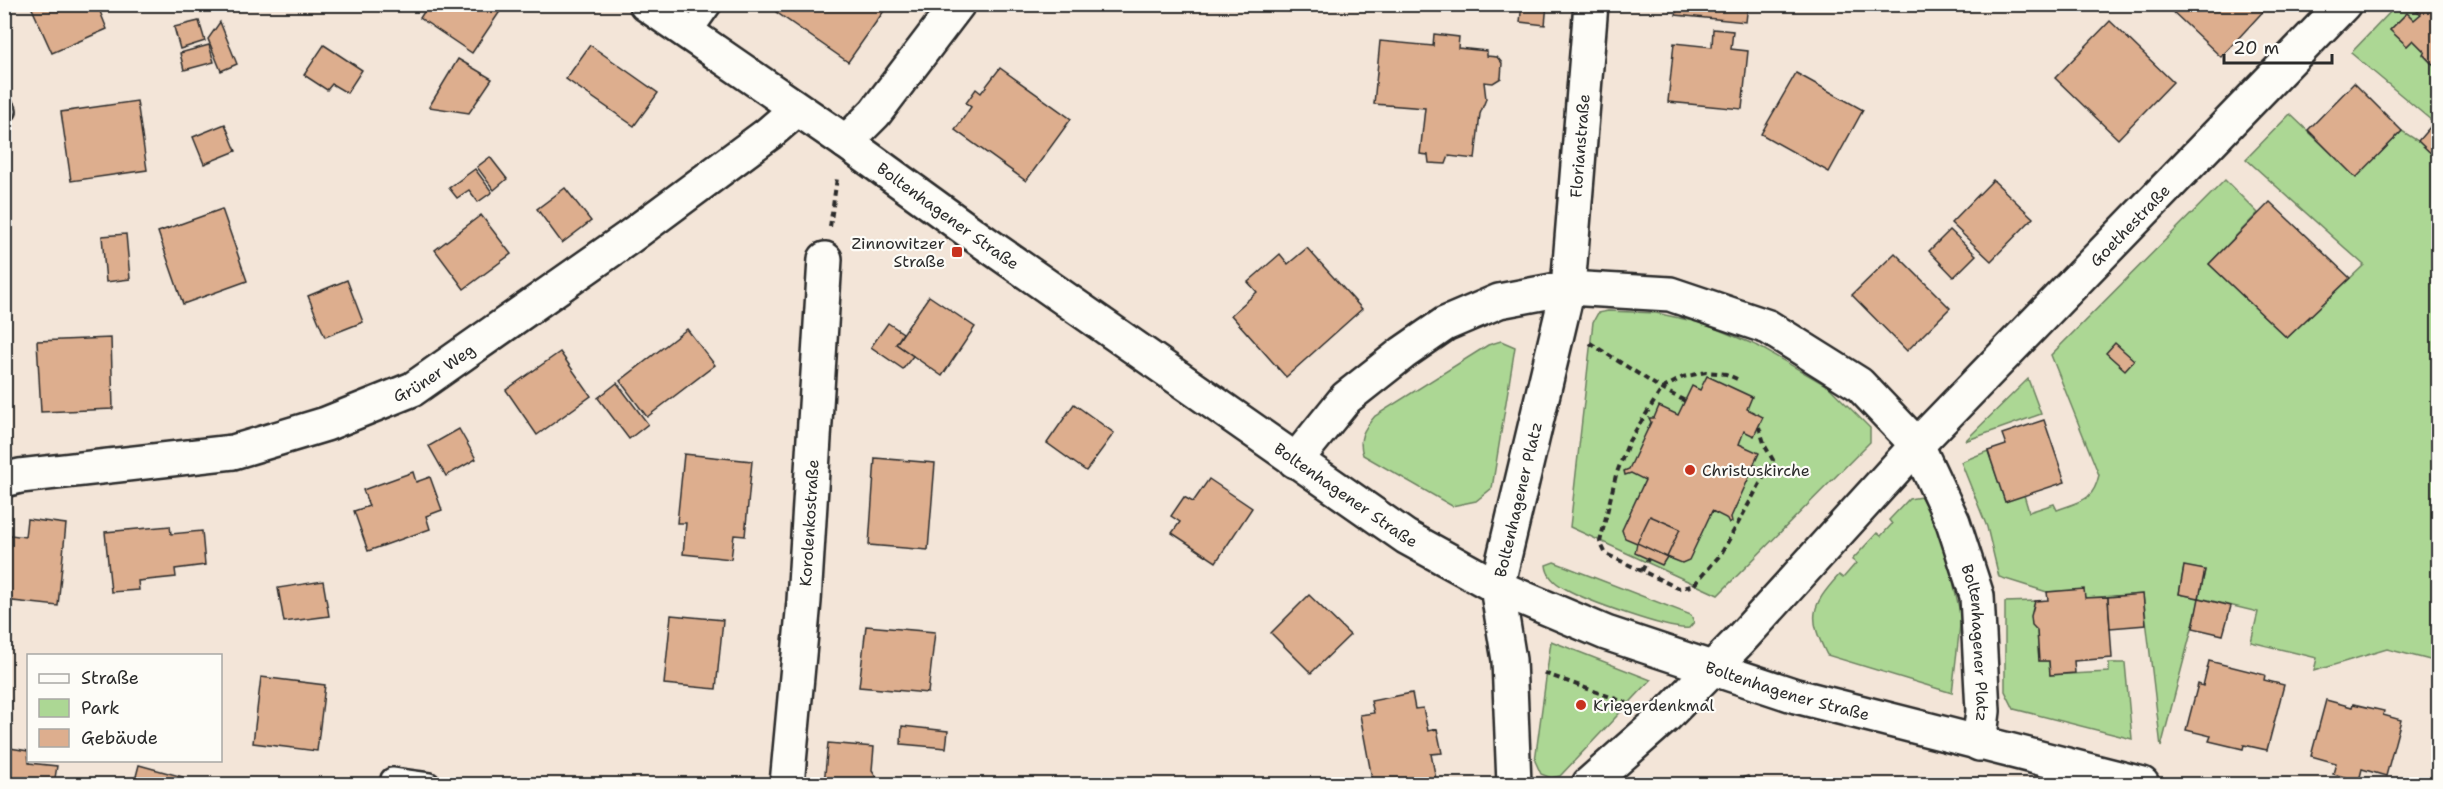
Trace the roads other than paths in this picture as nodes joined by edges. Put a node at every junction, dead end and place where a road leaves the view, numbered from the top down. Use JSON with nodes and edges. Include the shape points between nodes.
{"nodes":[{"id":1,"x":646,"y":4,"type":"edge"},
{"id":2,"x":711,"y":4,"type":"edge"},
{"id":3,"x":958,"y":4,"type":"edge"},
{"id":4,"x":1591,"y":4,"type":"edge"},
{"id":5,"x":2344,"y":4,"type":"edge"},
{"id":6,"x":689,"y":35,"type":"junction"},
{"id":7,"x":797,"y":109,"type":"junction"},
{"id":8,"x":846,"y":142,"type":"junction"},
{"id":9,"x":825,"y":259,"type":"road end"},
{"id":10,"x":1568,"y":288,"type":"junction"},
{"id":11,"x":1917,"y":445,"type":"junction"},
{"id":12,"x":1295,"y":461,"type":"junction"},
{"id":13,"x":4,"y":480,"type":"edge"},
{"id":14,"x":1497,"y":587,"type":"junction"},
{"id":15,"x":1712,"y":670,"type":"junction"},
{"id":16,"x":1979,"y":744,"type":"junction"},
{"id":17,"x":392,"y":779,"type":"dead end"},
{"id":18,"x":429,"y":784,"type":"edge"},
{"id":19,"x":787,"y":784,"type":"edge"},
{"id":20,"x":1514,"y":784,"type":"edge"},
{"id":21,"x":1589,"y":784,"type":"edge"},
{"id":22,"x":2142,"y":784,"type":"edge"}],
"edges":[{"from":1,"to":6,"type":"street","name":"Boltenhagener Straße"},
{"from":2,"to":6,"type":"lane"},
{"from":3,"to":8,"type":"street","via":[[874,113]]},
{"from":4,"to":10,"type":"street","name":"Florianstraße"},
{"from":5,"to":11,"type":"street","name":"Goethestraße"},
{"from":6,"to":7,"type":"street","name":"Boltenhagener Straße"},
{"from":7,"to":8,"type":"street","name":"Boltenhagener Straße"},
{"from":7,"to":13,"type":"street","name":"Grüner Weg","via":[[628,238],[413,389],[326,424],[233,453]]},
{"from":8,"to":12,"type":"street","name":"Boltenhagener Straße"},
{"from":9,"to":19,"type":"street","name":"Korolenkostraße","via":[[804,601]]},
{"from":10,"to":11,"type":"street","name":"Boltenhagener Platz","via":[[1670,294],[1768,327],[1859,384]]},
{"from":10,"to":12,"type":"street","name":"Boltenhagener Platz","via":[[1498,301],[1445,324],[1346,398]]},
{"from":10,"to":14,"type":"street","name":"Boltenhagener Platz"},
{"from":11,"to":15,"type":"street"},
{"from":11,"to":16,"type":"street","name":"Boltenhagener Platz","via":[[1953,522],[1977,596],[1983,711]]},
{"from":12,"to":14,"type":"street","name":"Boltenhagener Straße","via":[[1406,537]]},
{"from":14,"to":15,"type":"street","name":"Boltenhagener Straße","via":[[1606,633]]},
{"from":14,"to":20,"type":"street","name":"Boltenhagener Platz","via":[[1509,660]]},
{"from":15,"to":16,"type":"street","name":"Boltenhagener Straße"},
{"from":15,"to":21,"type":"street"},
{"from":16,"to":22,"type":"street","name":"Boltenhagener Straße"},
{"from":17,"to":18,"type":"lane"}]}
